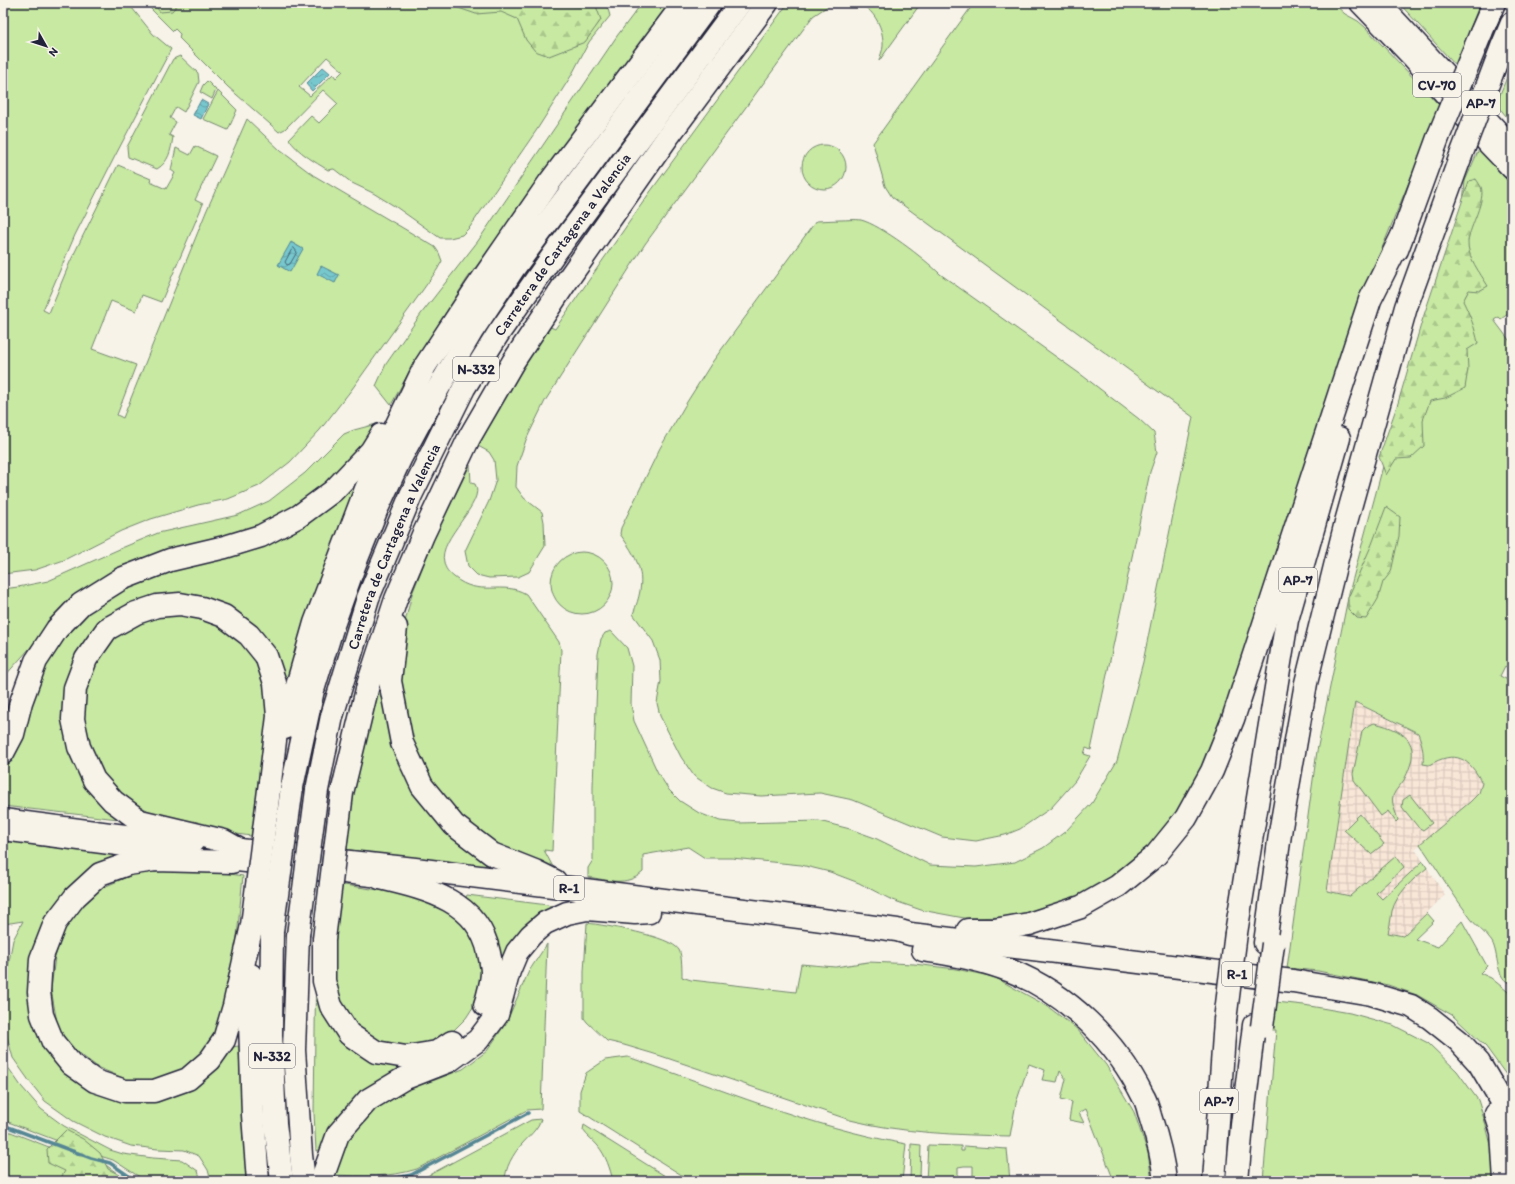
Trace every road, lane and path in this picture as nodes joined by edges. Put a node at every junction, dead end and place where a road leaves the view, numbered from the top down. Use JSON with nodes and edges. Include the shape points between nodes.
{"nodes":[{"id":1,"x":684,"y":3,"type":"edge"},
{"id":2,"x":710,"y":3,"type":"edge"},
{"id":3,"x":740,"y":3,"type":"edge"},
{"id":4,"x":767,"y":3,"type":"edge"},
{"id":5,"x":1360,"y":3,"type":"edge"},
{"id":6,"x":1380,"y":3,"type":"edge"},
{"id":7,"x":1494,"y":3,"type":"edge"},
{"id":8,"x":1512,"y":23,"type":"edge"},
{"id":9,"x":668,"y":138,"type":"junction"},
{"id":10,"x":1512,"y":146,"type":"edge"},
{"id":11,"x":1512,"y":169,"type":"edge"},
{"id":12,"x":1402,"y":236,"type":"junction"},
{"id":13,"x":425,"y":366,"type":"junction"},
{"id":14,"x":411,"y":495,"type":"junction"},
{"id":15,"x":423,"y":535,"type":"junction"},
{"id":16,"x":3,"y":753,"type":"edge"},
{"id":17,"x":270,"y":782,"type":"junction"},
{"id":18,"x":3,"y":818,"type":"edge"},
{"id":19,"x":3,"y":831,"type":"edge"},
{"id":20,"x":236,"y":856,"type":"junction"},
{"id":21,"x":380,"y":878,"type":"junction"},
{"id":22,"x":569,"y":888,"type":"junction"},
{"id":23,"x":649,"y":912,"type":"junction"},
{"id":24,"x":262,"y":928,"type":"junction"},
{"id":25,"x":896,"y":936,"type":"junction"},
{"id":26,"x":1258,"y":1026,"type":"junction"},
{"id":27,"x":1512,"y":1131,"type":"edge"},
{"id":28,"x":258,"y":1181,"type":"edge"},
{"id":29,"x":282,"y":1181,"type":"edge"},
{"id":30,"x":304,"y":1181,"type":"edge"},
{"id":31,"x":324,"y":1181,"type":"edge"},
{"id":32,"x":1165,"y":1181,"type":"edge"},
{"id":33,"x":1214,"y":1181,"type":"edge"},
{"id":34,"x":1237,"y":1181,"type":"edge"},
{"id":35,"x":1249,"y":1181,"type":"edge"},
{"id":36,"x":1505,"y":1181,"type":"edge"}],
"edges":[{"from":1,"to":13,"type":"highway","via":[[549,183]]},
{"from":2,"to":24,"type":"highway","name":"Carretera de Cartagena a Valencia","number":"N-332","bridge":true,"via":[[514,268],[472,330],[388,484],[354,566],[313,690]]},
{"from":3,"to":14,"type":"highway","name":"Carretera de Cartagena a Valencia","number":"N-332","via":[[498,334],[464,388]]},
{"from":4,"to":9,"type":"highway","number":"N-332"},
{"from":5,"to":11,"type":"main road","number":"CV-70"},
{"from":6,"to":10,"type":"main road","number":"CV-70"},
{"from":7,"to":12,"type":"highway","number":"AP-7","bridge":true,"via":[[1439,135]]},
{"from":8,"to":26,"type":"highway","number":"AP-7","bridge":true,"via":[[1406,307],[1346,522],[1306,683],[1296,736],[1281,827]]},
{"from":9,"to":14,"type":"highway","number":"N-332","via":[[599,220],[508,337],[471,393]]},
{"from":9,"to":15,"type":"highway","number":"N-332","via":[[513,362],[469,438]]},
{"from":12,"to":25,"type":"highway","via":[[1370,300],[1233,719],[1212,771],[1186,818],[1156,855],[1118,886],[1081,907],[1029,924],[994,930],[912,927]]},
{"from":12,"to":33,"type":"highway","number":"AP-7","bridge":true,"via":[[1365,349],[1287,620],[1236,934],[1225,1020]]},
{"from":13,"to":16,"type":"highway","via":[[370,451],[333,491],[298,516],[261,536],[170,560],[121,579],[81,604],[57,629],[36,661],[12,734]]},
{"from":13,"to":17,"type":"highway","via":[[366,489],[315,623]]},
{"from":14,"to":30,"type":"highway","name":"Carretera de Cartagena a Valencia","number":"N-332","bridge":true,"via":[[368,598],[332,716],[317,790],[298,935],[294,1050]]},
{"from":15,"to":21,"type":"highway","bridge":true,"via":[[396,599],[368,685],[342,793],[324,939],[324,981],[331,1006],[349,1034],[376,1052],[406,1057],[437,1052],[467,1031],[485,1004],[492,972],[486,940],[473,918],[449,899]]},
{"from":15,"to":22,"type":"highway","via":[[396,626],[390,681],[402,743],[422,786],[454,825],[492,854]]},
{"from":17,"to":20,"type":"highway","via":[[278,716],[275,683],[266,656],[249,635],[224,616],[180,604],[157,606],[136,613],[107,629],[86,658],[75,688],[73,719],[78,746],[94,780],[113,801],[140,821],[224,842]]},
{"from":17,"to":24,"type":"highway","bridge":true},
{"from":18,"to":20,"type":"main road","via":[[136,834]]},
{"from":19,"to":20,"type":"main road"},
{"from":20,"to":21,"type":"main road"},
{"from":20,"to":22,"type":"highway","number":"R-1","via":[[415,869]]},
{"from":20,"to":24,"type":"highway","via":[[128,864],[100,874],[75,896],[55,923],[41,959],[39,992],[42,1015],[53,1042],[71,1064],[95,1081],[125,1091],[154,1091],[188,1078],[210,1060],[224,1040]]},
{"from":21,"to":23,"type":"highway","via":[[413,879],[636,907]]},
{"from":22,"to":25,"type":"highway","number":"R-1"},
{"from":23,"to":25,"type":"highway"},
{"from":23,"to":31,"type":"highway","via":[[587,909],[567,913],[545,923],[535,931],[517,952],[497,1015],[478,1040],[449,1061],[403,1079],[368,1100],[338,1134],[324,1173]]},
{"from":24,"to":28,"type":"highway","via":[[250,1023]]},
{"from":24,"to":29,"type":"highway","name":"Carretera de Cartagena a Valencia","number":"N-332","via":[[275,1123]]},
{"from":25,"to":27,"type":"highway","number":"R-1","via":[[918,935],[1293,981],[1371,994],[1411,1006],[1459,1041],[1479,1063],[1501,1100]]},
{"from":25,"to":32,"type":"highway","via":[[909,948],[941,952],[1012,972],[1058,997],[1086,1019],[1110,1044],[1144,1097]]},
{"from":25,"to":36,"type":"highway","via":[[910,941],[1300,990],[1371,1001],[1406,1014],[1426,1024],[1454,1046],[1474,1067],[1493,1103],[1502,1132]]},
{"from":26,"to":34,"type":"highway","number":"AP-7","via":[[1242,1125]]},
{"from":26,"to":35,"type":"highway"}]}
